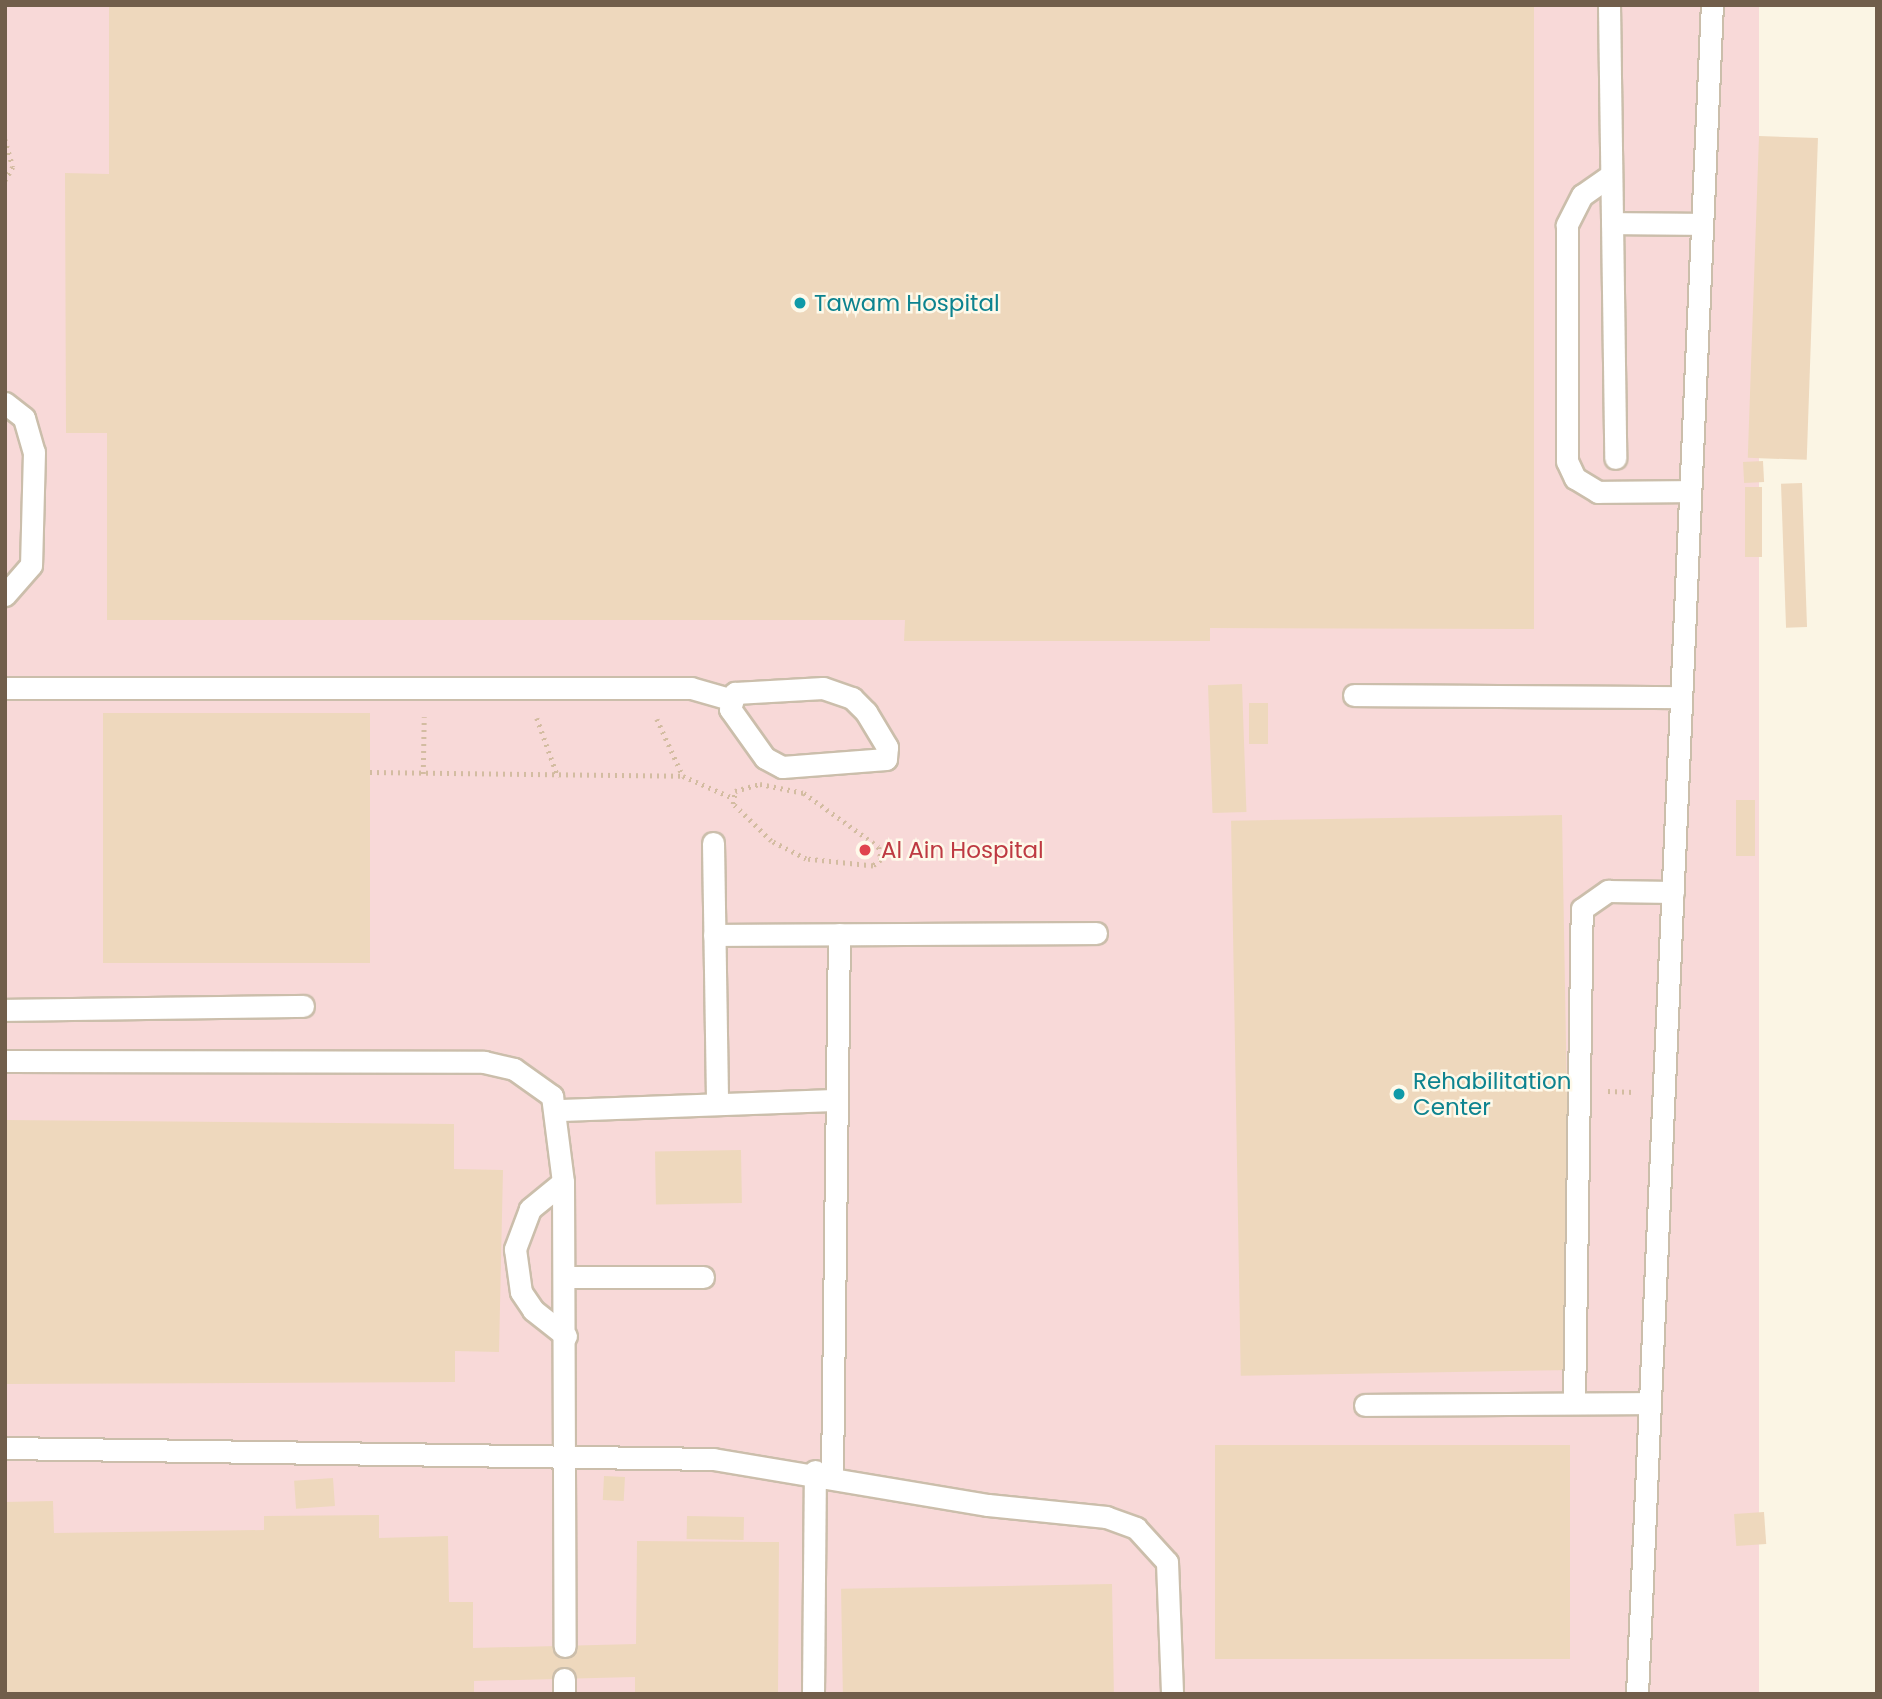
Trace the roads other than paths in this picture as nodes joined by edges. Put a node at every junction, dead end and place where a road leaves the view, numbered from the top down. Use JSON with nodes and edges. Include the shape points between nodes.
{"nodes":[{"id":1,"x":1609,"y":5,"type":"edge"},
{"id":2,"x":1712,"y":5,"type":"edge"},
{"id":3,"x":1611,"y":175,"type":"junction"},
{"id":4,"x":1612,"y":223,"type":"junction"},
{"id":5,"x":1702,"y":224,"type":"junction"},
{"id":6,"x":5,"y":403,"type":"edge"},
{"id":7,"x":1615,"y":458,"type":"dead end"},
{"id":8,"x":1690,"y":491,"type":"junction"},
{"id":9,"x":5,"y":595,"type":"edge"},
{"id":10,"x":5,"y":688,"type":"edge"},
{"id":11,"x":1354,"y":695,"type":"dead end"},
{"id":12,"x":1681,"y":696,"type":"junction"},
{"id":13,"x":729,"y":699,"type":"junction"},
{"id":14,"x":713,"y":843,"type":"dead end"},
{"id":15,"x":1673,"y":892,"type":"junction"},
{"id":16,"x":1097,"y":933,"type":"dead end"},
{"id":17,"x":839,"y":934,"type":"junction"},
{"id":18,"x":714,"y":935,"type":"junction"},
{"id":19,"x":303,"y":1006,"type":"dead end"},
{"id":20,"x":5,"y":1010,"type":"edge"},
{"id":21,"x":5,"y":1061,"type":"edge"},
{"id":22,"x":836,"y":1100,"type":"junction"},
{"id":23,"x":717,"y":1104,"type":"junction"},
{"id":24,"x":558,"y":1110,"type":"junction"},
{"id":25,"x":563,"y":1182,"type":"junction"},
{"id":26,"x":565,"y":1277,"type":"junction"},
{"id":27,"x":703,"y":1277,"type":"dead end"},
{"id":28,"x":566,"y":1336,"type":"junction"},
{"id":29,"x":1574,"y":1403,"type":"junction"},
{"id":30,"x":1650,"y":1403,"type":"junction"},
{"id":31,"x":1365,"y":1405,"type":"dead end"},
{"id":32,"x":5,"y":1448,"type":"edge"},
{"id":33,"x":568,"y":1455,"type":"junction"},
{"id":34,"x":823,"y":1472,"type":"junction"},
{"id":35,"x":565,"y":1646,"type":"dead end"},
{"id":36,"x":813,"y":1694,"type":"edge"},
{"id":37,"x":1172,"y":1694,"type":"edge"},
{"id":38,"x":1637,"y":1694,"type":"edge"}],
"edges":[{"from":1,"to":3,"type":"lane"},
{"from":2,"to":5,"type":"lane"},
{"from":3,"to":4,"type":"lane"},
{"from":3,"to":8,"type":"lane","via":[[1582,195],[1567,225],[1567,461],[1575,478],[1598,492]]},
{"from":4,"to":5,"type":"lane"},
{"from":4,"to":7,"type":"lane"},
{"from":5,"to":8,"type":"lane"},
{"from":6,"to":9,"type":"lane","via":[[32,434],[34,476],[31,565]]},
{"from":8,"to":12,"type":"lane"},
{"from":10,"to":13,"type":"lane","via":[[643,688],[699,689]]},
{"from":11,"to":12,"type":"lane"},
{"from":12,"to":15,"type":"lane"},
{"from":13,"to":13,"type":"lane","via":[[746,691],[841,692],[866,712],[889,752],[880,764],[782,767],[759,750],[733,717]]},
{"from":14,"to":18,"type":"lane"},
{"from":15,"to":29,"type":"lane","via":[[1608,891],[1583,909]]},
{"from":15,"to":30,"type":"lane"},
{"from":16,"to":17,"type":"lane"},
{"from":17,"to":18,"type":"lane"},
{"from":17,"to":22,"type":"lane"},
{"from":18,"to":23,"type":"lane"},
{"from":19,"to":20,"type":"lane"},
{"from":21,"to":24,"type":"lane","via":[[484,1062],[535,1080]]},
{"from":22,"to":23,"type":"lane"},
{"from":22,"to":34,"type":"lane"},
{"from":23,"to":24,"type":"lane"},
{"from":24,"to":25,"type":"lane"},
{"from":25,"to":26,"type":"lane"},
{"from":25,"to":28,"type":"lane","via":[[530,1209],[514,1249],[521,1292],[533,1310]]},
{"from":26,"to":27,"type":"lane"},
{"from":26,"to":28,"type":"lane"},
{"from":28,"to":33,"type":"lane"},
{"from":29,"to":30,"type":"lane"},
{"from":29,"to":31,"type":"lane"},
{"from":30,"to":38,"type":"lane"},
{"from":32,"to":33,"type":"lane"},
{"from":33,"to":34,"type":"lane","via":[[713,1459]]},
{"from":33,"to":35,"type":"lane"},
{"from":34,"to":36,"type":"lane"},
{"from":34,"to":37,"type":"lane","via":[[988,1505],[1106,1517],[1136,1528],[1167,1562]]}]}
